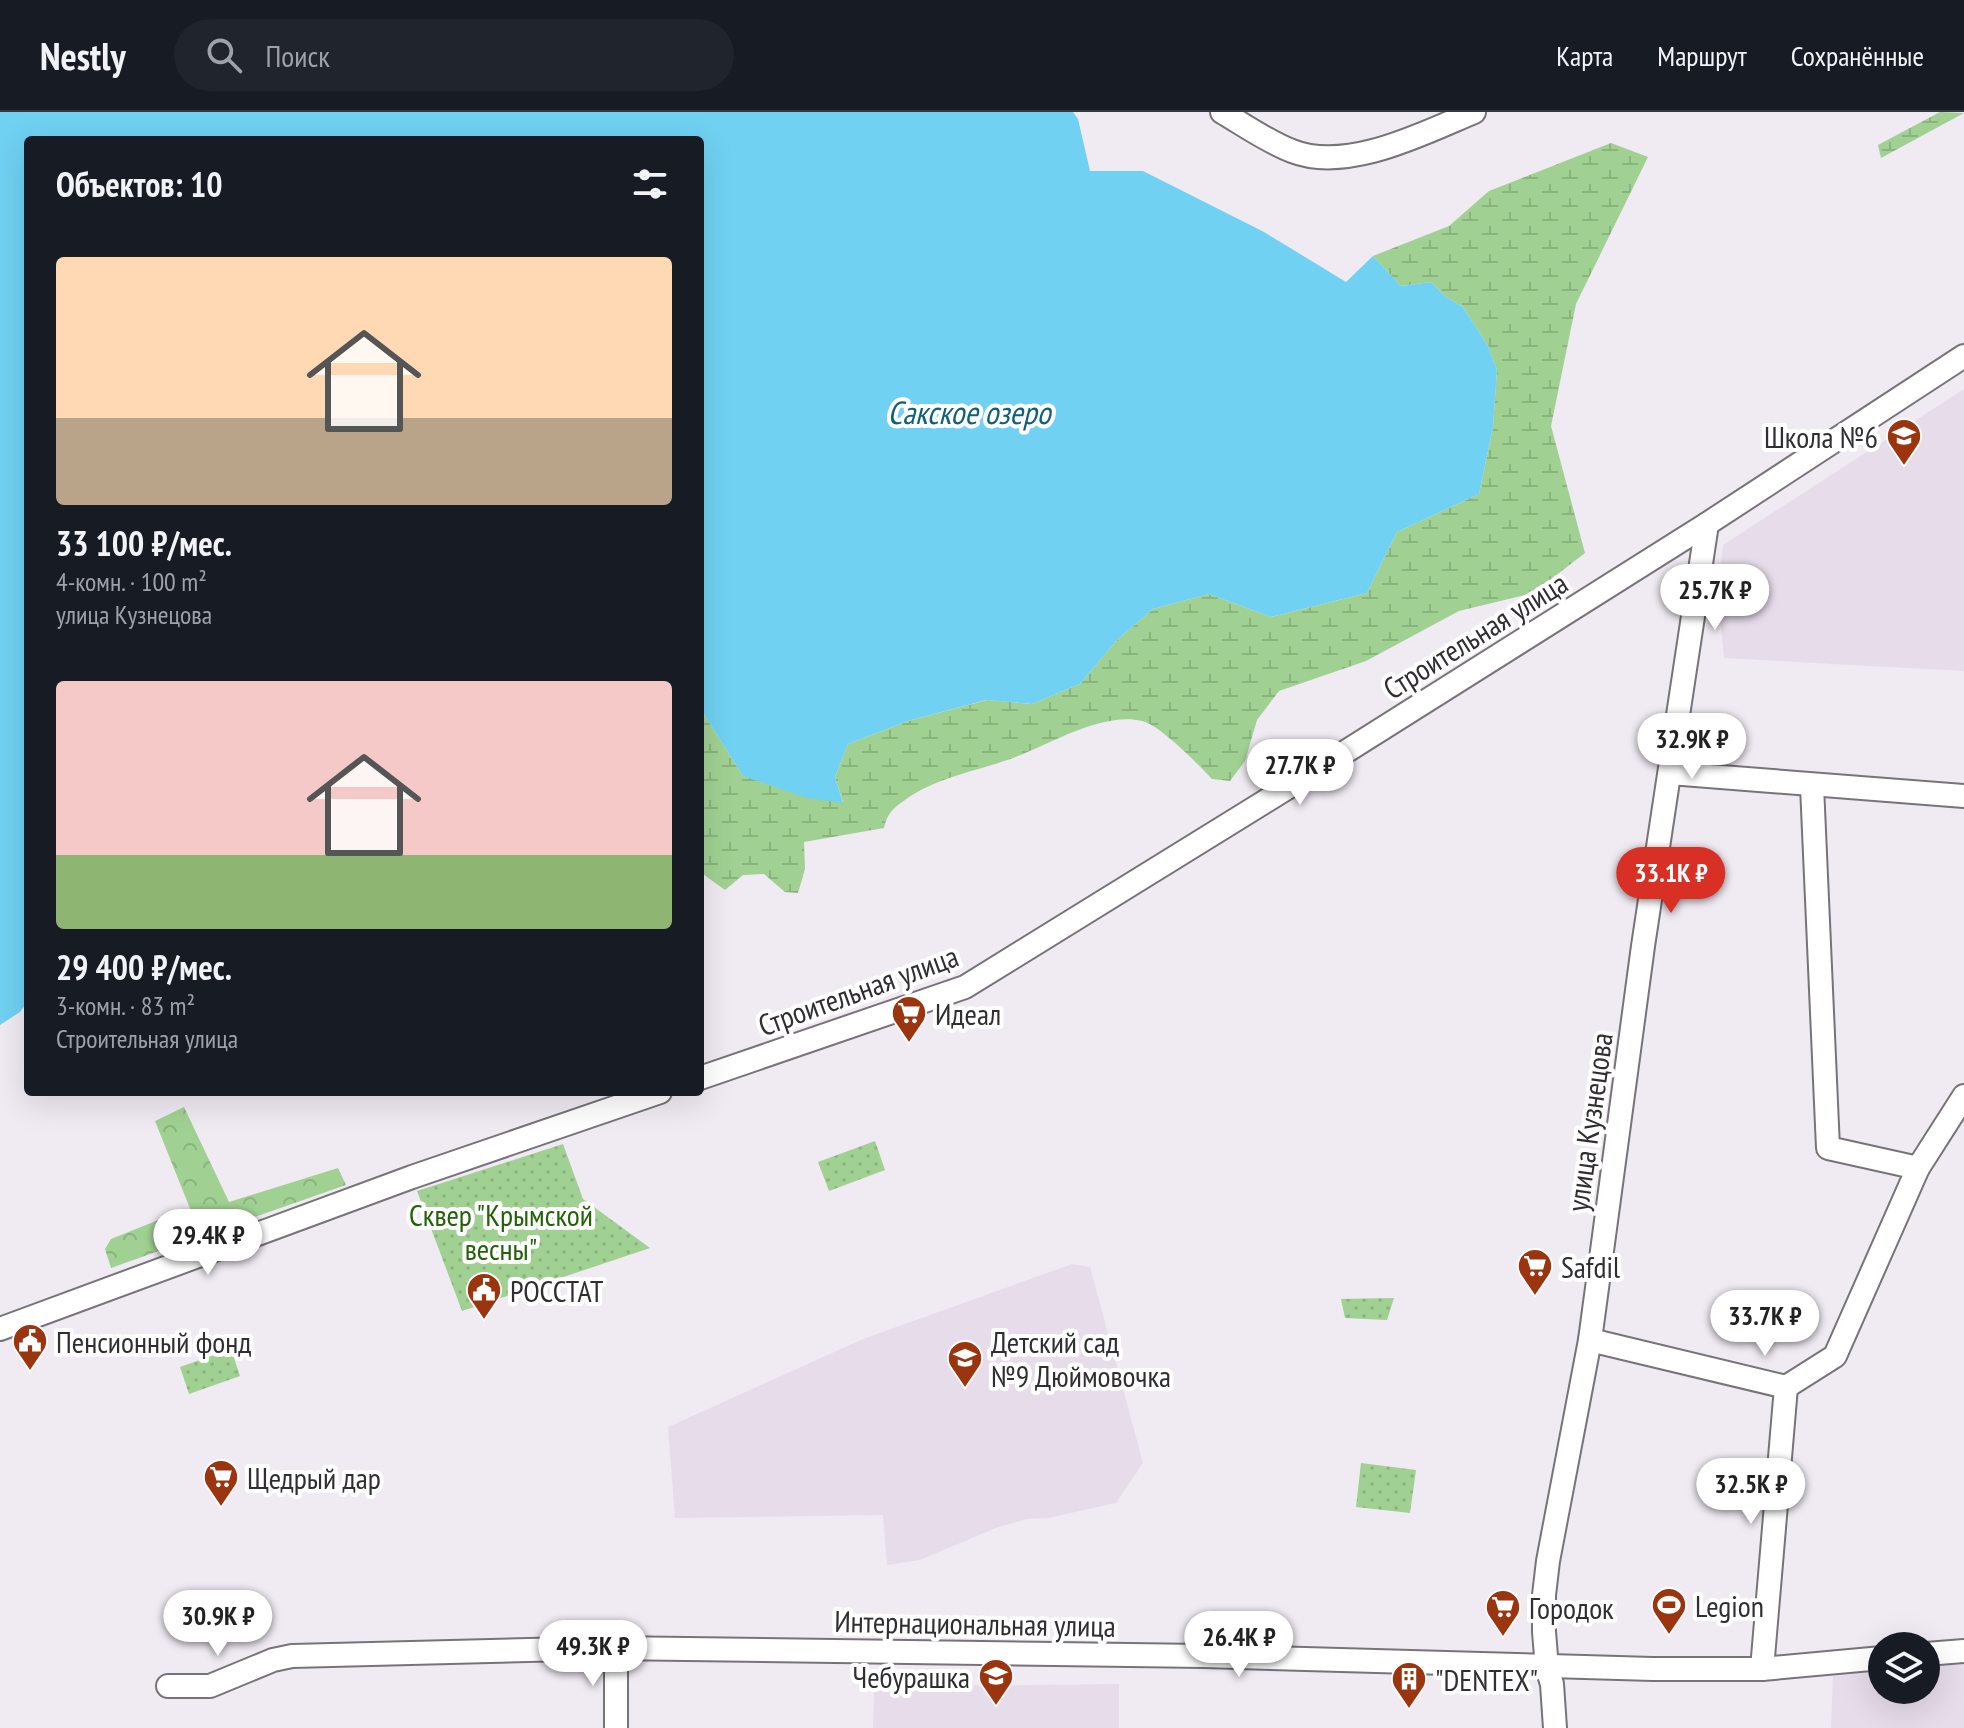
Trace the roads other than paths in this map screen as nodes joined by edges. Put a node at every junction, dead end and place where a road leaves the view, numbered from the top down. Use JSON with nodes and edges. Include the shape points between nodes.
{"nodes":[{"id":1,"x":1222,"y":112,"type":"edge"},
{"id":2,"x":1474,"y":112,"type":"edge"},
{"id":3,"x":1964,"y":356,"type":"edge"},
{"id":4,"x":1707,"y":524,"type":"junction"},
{"id":5,"x":1670,"y":773,"type":"junction"},
{"id":6,"x":1812,"y":786,"type":"junction"},
{"id":7,"x":1964,"y":796,"type":"edge"},
{"id":8,"x":704,"y":1077,"type":"edge"},
{"id":9,"x":648,"y":1096,"type":"edge"},
{"id":10,"x":1964,"y":1096,"type":"edge"},
{"id":11,"x":1918,"y":1168,"type":"junction"},
{"id":12,"x":0,"y":1329,"type":"edge"},
{"id":13,"x":1590,"y":1340,"type":"junction"},
{"id":14,"x":1786,"y":1387,"type":"junction"},
{"id":15,"x":616,"y":1649,"type":"junction"},
{"id":16,"x":1964,"y":1651,"type":"edge"},
{"id":17,"x":1940,"y":1653,"type":"edge"},
{"id":18,"x":1868,"y":1659,"type":"edge"},
{"id":19,"x":1547,"y":1668,"type":"junction"},
{"id":20,"x":1762,"y":1669,"type":"junction"},
{"id":21,"x":168,"y":1686,"type":"dead end"},
{"id":22,"x":616,"y":1728,"type":"edge"},
{"id":23,"x":1555,"y":1728,"type":"edge"}],
"edges":[{"from":1,"to":2,"type":"street","via":[[1291,151],[1321,159],[1390,147]]},
{"from":3,"to":4,"type":"street","name":"Строительная улица"},
{"from":4,"to":5,"type":"street","name":"улица Кузнецова"},
{"from":4,"to":8,"type":"street","name":"Строительная улица","via":[[965,987]]},
{"from":5,"to":6,"type":"street"},
{"from":5,"to":13,"type":"street","name":"улица Кузнецова"},
{"from":6,"to":7,"type":"street"},
{"from":6,"to":11,"type":"street","via":[[1828,1148]]},
{"from":9,"to":12,"type":"street"},
{"from":10,"to":11,"type":"street"},
{"from":11,"to":14,"type":"street","via":[[1835,1356]]},
{"from":13,"to":14,"type":"street"},
{"from":13,"to":19,"type":"street","name":"улица Кузнецова","via":[[1548,1561]]},
{"from":14,"to":20,"type":"street"},
{"from":15,"to":19,"type":"street","name":"Интернациональная улица","via":[[1219,1656]]},
{"from":15,"to":21,"type":"street","name":"Интернациональная улица","via":[[292,1656],[210,1686]]},
{"from":15,"to":22,"type":"street"},
{"from":16,"to":17,"type":"street"},
{"from":18,"to":20,"type":"street","name":"Интернациональная улица"},
{"from":19,"to":20,"type":"street","name":"Интернациональная улица"},
{"from":19,"to":23,"type":"street","name":"улица Кузнецова"}]}
